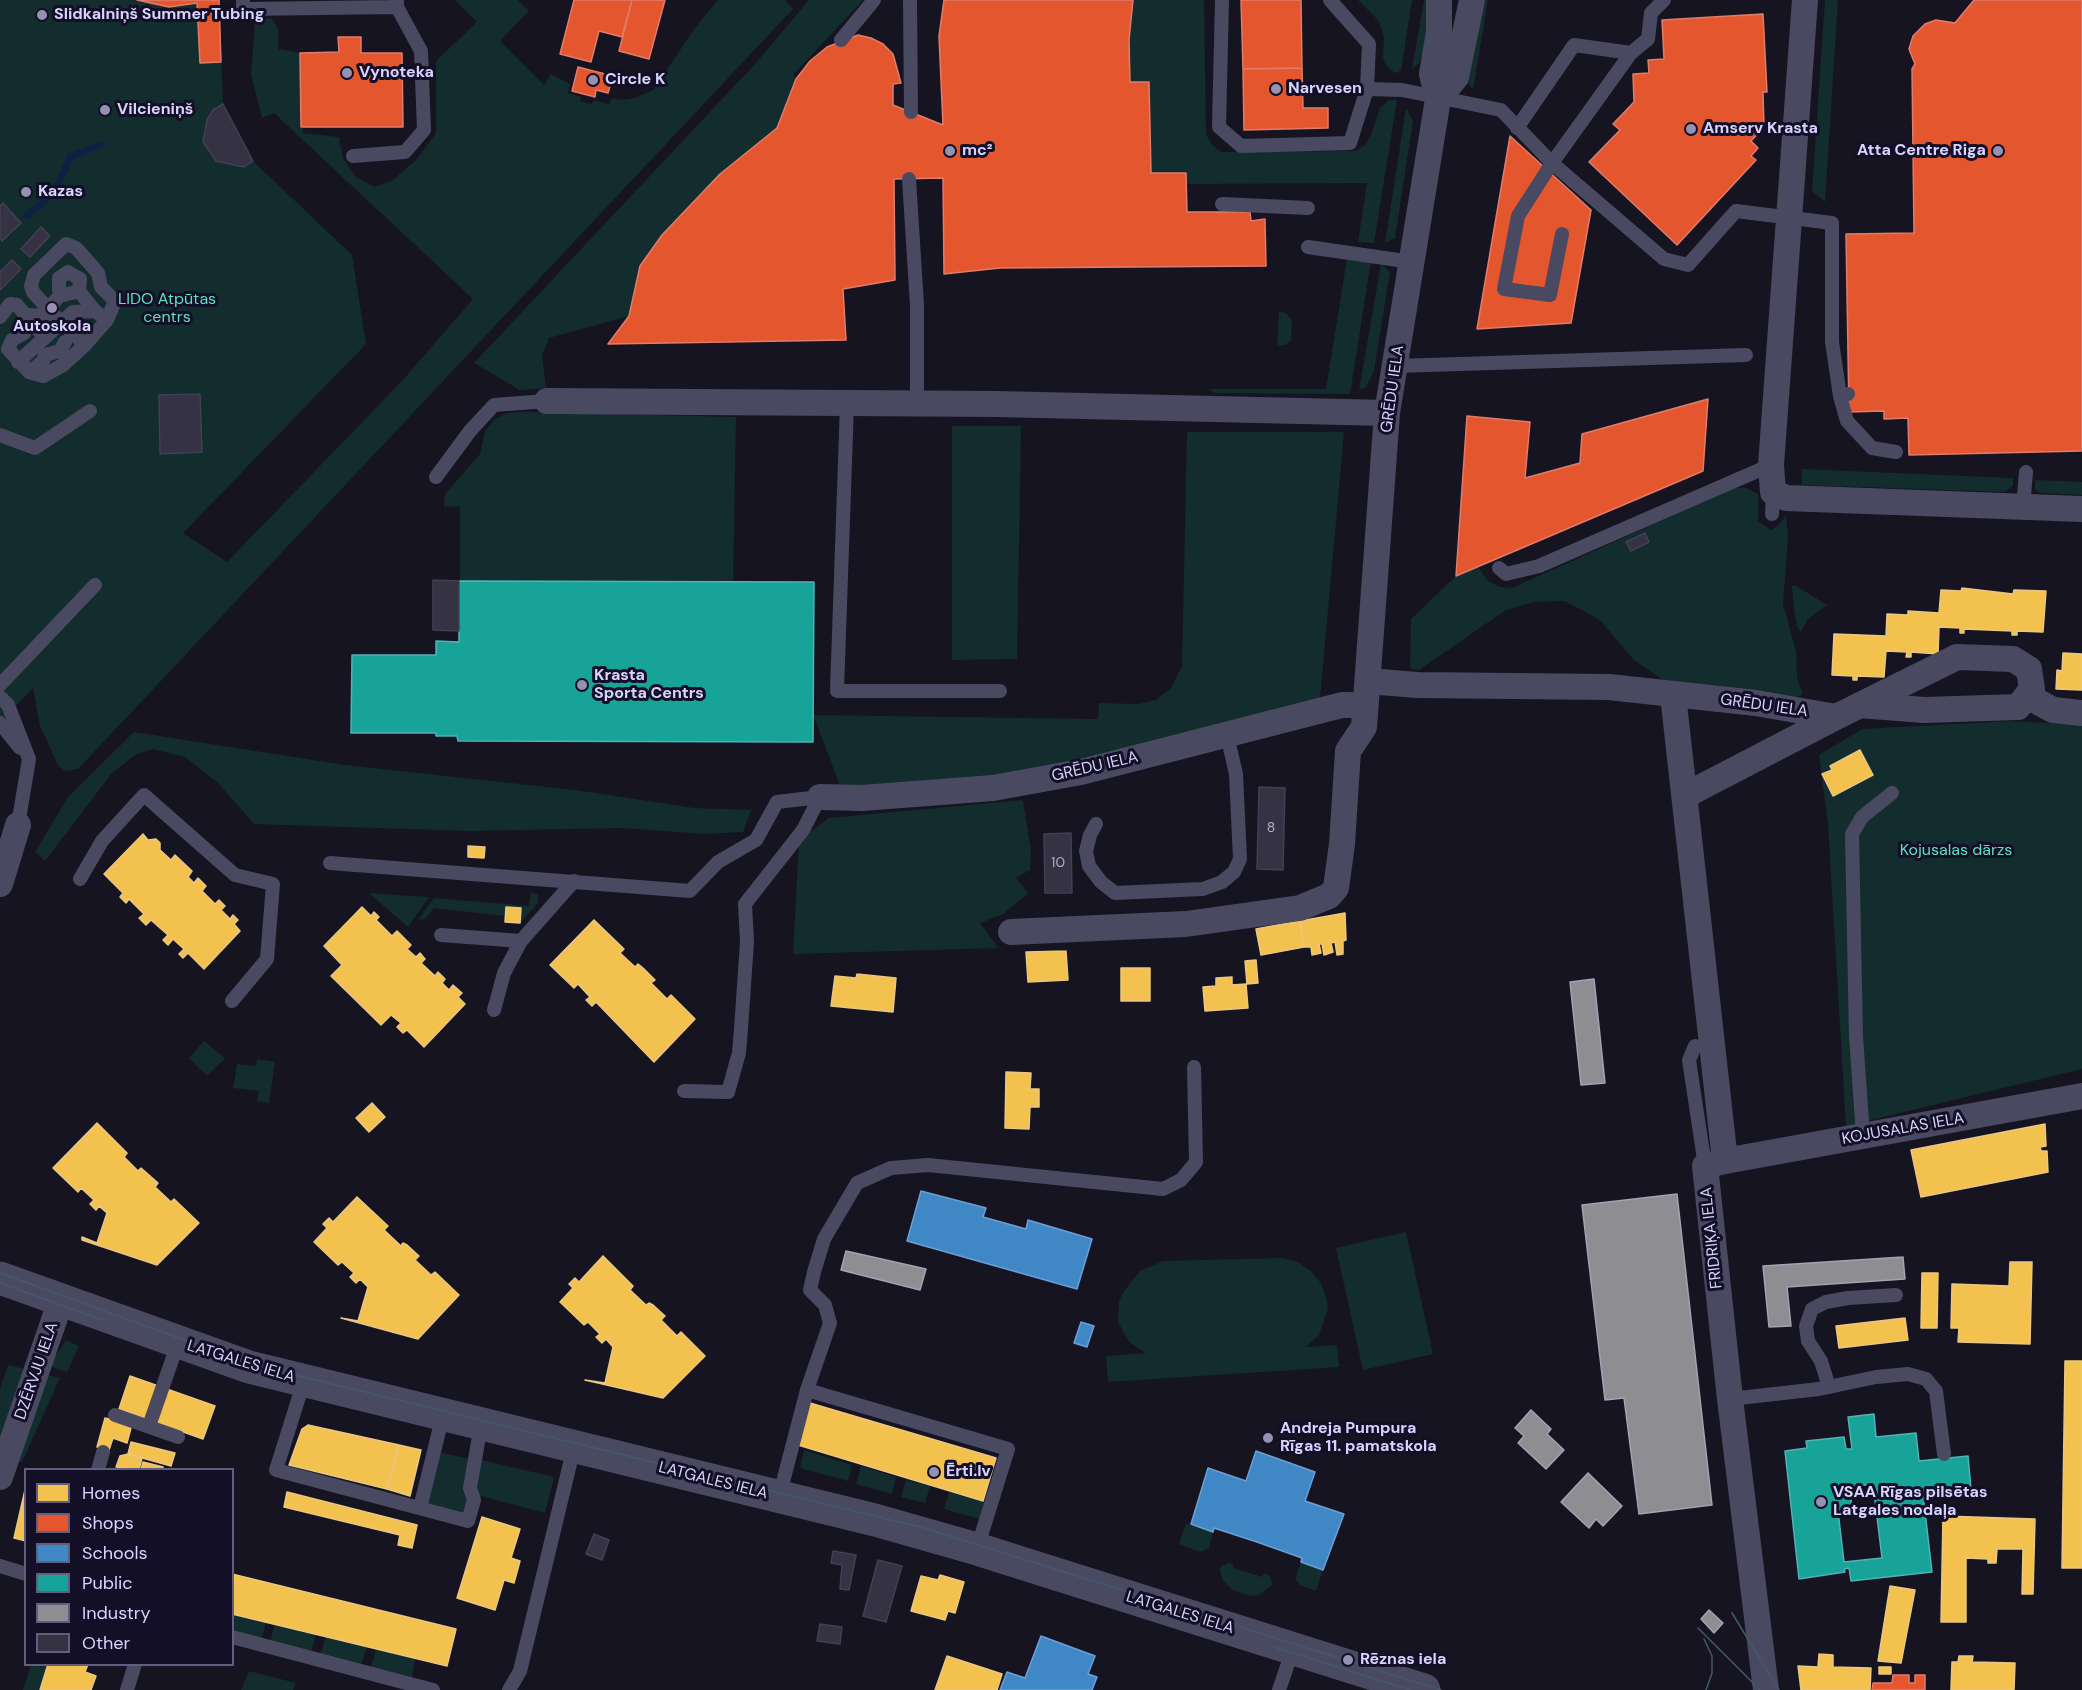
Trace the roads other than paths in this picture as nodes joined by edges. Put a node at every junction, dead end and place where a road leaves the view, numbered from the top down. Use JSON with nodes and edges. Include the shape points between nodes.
{"nodes":[{"id":1,"x":243,"y":0,"type":"edge"},
{"id":2,"x":874,"y":0,"type":"edge"},
{"id":3,"x":910,"y":0,"type":"edge"},
{"id":4,"x":1222,"y":0,"type":"edge"},
{"id":5,"x":1330,"y":0,"type":"edge"},
{"id":6,"x":1439,"y":0,"type":"edge"},
{"id":7,"x":1472,"y":0,"type":"edge"},
{"id":8,"x":1664,"y":0,"type":"edge"},
{"id":9,"x":1805,"y":0,"type":"edge"},
{"id":10,"x":397,"y":3,"type":"edge"},
{"id":11,"x":842,"y":40,"type":"dead end"},
{"id":12,"x":1631,"y":53,"type":"junction"},
{"id":13,"x":1367,"y":89,"type":"junction"},
{"id":14,"x":1438,"y":99,"type":"junction"},
{"id":15,"x":911,"y":112,"type":"dead end"},
{"id":16,"x":1517,"y":128,"type":"junction"},
{"id":17,"x":353,"y":156,"type":"dead end"},
{"id":18,"x":1551,"y":163,"type":"junction"},
{"id":19,"x":909,"y":179,"type":"dead end"},
{"id":20,"x":1222,"y":204,"type":"dead end"},
{"id":21,"x":1308,"y":208,"type":"dead end"},
{"id":22,"x":1790,"y":219,"type":"junction"},
{"id":23,"x":1562,"y":234,"type":"dead end"},
{"id":24,"x":1308,"y":247,"type":"dead end"},
{"id":25,"x":48,"y":261,"type":"junction"},
{"id":26,"x":1412,"y":262,"type":"junction"},
{"id":27,"x":92,"y":266,"type":"junction"},
{"id":28,"x":62,"y":275,"type":"junction"},
{"id":29,"x":77,"y":276,"type":"junction"},
{"id":30,"x":70,"y":293,"type":"junction"},
{"id":31,"x":95,"y":311,"type":"junction"},
{"id":32,"x":73,"y":312,"type":"junction"},
{"id":33,"x":46,"y":313,"type":"junction"},
{"id":34,"x":27,"y":315,"type":"junction"},
{"id":35,"x":0,"y":317,"type":"edge"},
{"id":36,"x":107,"y":320,"type":"junction"},
{"id":37,"x":54,"y":330,"type":"junction"},
{"id":38,"x":65,"y":342,"type":"junction"},
{"id":39,"x":80,"y":349,"type":"junction"},
{"id":40,"x":1746,"y":355,"type":"dead end"},
{"id":41,"x":18,"y":362,"type":"junction"},
{"id":42,"x":1395,"y":366,"type":"junction"},
{"id":43,"x":30,"y":372,"type":"junction"},
{"id":44,"x":547,"y":401,"type":"joint"},
{"id":45,"x":917,"y":403,"type":"junction"},
{"id":46,"x":847,"y":404,"type":"junction"},
{"id":47,"x":90,"y":411,"type":"dead end"},
{"id":48,"x":1387,"y":413,"type":"junction"},
{"id":49,"x":0,"y":435,"type":"edge"},
{"id":50,"x":1896,"y":452,"type":"dead end"},
{"id":51,"x":1771,"y":465,"type":"junction"},
{"id":52,"x":2026,"y":472,"type":"dead end"},
{"id":53,"x":436,"y":477,"type":"dead end"},
{"id":54,"x":2023,"y":507,"type":"junction"},
{"id":55,"x":2082,"y":509,"type":"edge"},
{"id":56,"x":1499,"y":568,"type":"dead end"},
{"id":57,"x":95,"y":585,"type":"dead end"},
{"id":58,"x":0,"y":685,"type":"edge"},
{"id":59,"x":1000,"y":691,"type":"dead end"},
{"id":60,"x":1367,"y":693,"type":"junction"},
{"id":61,"x":1673,"y":695,"type":"junction"},
{"id":62,"x":2026,"y":696,"type":"junction"},
{"id":63,"x":0,"y":697,"type":"edge"},
{"id":64,"x":1860,"y":705,"type":"junction"},
{"id":65,"x":2082,"y":713,"type":"edge"},
{"id":66,"x":1836,"y":717,"type":"junction"},
{"id":67,"x":0,"y":723,"type":"edge"},
{"id":68,"x":1227,"y":735,"type":"junction"},
{"id":69,"x":29,"y":759,"type":"junction"},
{"id":70,"x":1892,"y":793,"type":"dead end"},
{"id":71,"x":1686,"y":795,"type":"junction"},
{"id":72,"x":820,"y":796,"type":"junction"},
{"id":73,"x":1096,"y":824,"type":"dead end"},
{"id":74,"x":18,"y":825,"type":"joint"},
{"id":75,"x":330,"y":863,"type":"dead end"},
{"id":76,"x":80,"y":879,"type":"dead end"},
{"id":77,"x":574,"y":881,"type":"junction"},
{"id":78,"x":0,"y":884,"type":"edge"},
{"id":79,"x":1011,"y":932,"type":"dead end"},
{"id":80,"x":441,"y":935,"type":"dead end"},
{"id":81,"x":521,"y":942,"type":"junction"},
{"id":82,"x":232,"y":1001,"type":"dead end"},
{"id":83,"x":494,"y":1010,"type":"dead end"},
{"id":84,"x":1695,"y":1046,"type":"dead end"},
{"id":85,"x":1194,"y":1067,"type":"dead end"},
{"id":86,"x":684,"y":1091,"type":"dead end"},
{"id":87,"x":2082,"y":1096,"type":"edge"},
{"id":88,"x":1863,"y":1136,"type":"junction"},
{"id":89,"x":1715,"y":1164,"type":"junction"},
{"id":90,"x":0,"y":1278,"type":"edge"},
{"id":91,"x":1896,"y":1295,"type":"dead end"},
{"id":92,"x":61,"y":1300,"type":"junction"},
{"id":93,"x":178,"y":1343,"type":"junction"},
{"id":94,"x":304,"y":1381,"type":"junction"},
{"id":95,"x":1829,"y":1387,"type":"junction"},
{"id":96,"x":807,"y":1390,"type":"junction"},
{"id":97,"x":1730,"y":1399,"type":"junction"},
{"id":98,"x":115,"y":1414,"type":"dead end"},
{"id":99,"x":444,"y":1416,"type":"junction"},
{"id":100,"x":481,"y":1425,"type":"junction"},
{"id":101,"x":149,"y":1426,"type":"junction"},
{"id":102,"x":178,"y":1437,"type":"dead end"},
{"id":103,"x":574,"y":1447,"type":"junction"},
{"id":104,"x":103,"y":1452,"type":"dead end"},
{"id":105,"x":1944,"y":1454,"type":"dead end"},
{"id":106,"x":99,"y":1468,"type":"edge"},
{"id":107,"x":0,"y":1477,"type":"edge"},
{"id":108,"x":779,"y":1497,"type":"junction"},
{"id":109,"x":420,"y":1508,"type":"junction"},
{"id":110,"x":977,"y":1549,"type":"junction"},
{"id":111,"x":0,"y":1566,"type":"edge"},
{"id":112,"x":24,"y":1573,"type":"edge"},
{"id":113,"x":234,"y":1638,"type":"edge"},
{"id":114,"x":1293,"y":1649,"type":"junction"},
{"id":115,"x":135,"y":1666,"type":"edge"},
{"id":116,"x":127,"y":1690,"type":"edge"},
{"id":117,"x":434,"y":1690,"type":"edge"},
{"id":118,"x":509,"y":1690,"type":"edge"},
{"id":119,"x":1280,"y":1690,"type":"edge"},
{"id":120,"x":1424,"y":1690,"type":"edge"},
{"id":121,"x":1766,"y":1690,"type":"edge"}],
"edges":[{"from":1,"to":10,"type":"lane","via":[[243,9]]},
{"from":2,"to":11,"type":"lane"},
{"from":3,"to":15,"type":"lane"},
{"from":4,"to":13,"type":"lane","via":[[1219,127],[1241,146],[1350,143]]},
{"from":5,"to":13,"type":"lane","via":[[1369,44]]},
{"from":6,"to":14,"type":"street","name":"GRĒDU IELA","via":[[1439,32],[1432,74]]},
{"from":7,"to":14,"type":"street","name":"GRĒDU IELA","via":[[1456,77]]},
{"from":8,"to":12,"type":"lane","via":[[1651,13],[1648,39]]},
{"from":9,"to":22,"type":"street"},
{"from":10,"to":17,"type":"lane","via":[[421,51],[424,130],[405,152]]},
{"from":12,"to":16,"type":"lane","via":[[1574,45]]},
{"from":12,"to":18,"type":"lane"},
{"from":13,"to":14,"type":"lane","via":[[1402,90]]},
{"from":14,"to":16,"type":"lane","via":[[1502,110]]},
{"from":14,"to":26,"type":"street","name":"GRĒDU IELA"},
{"from":16,"to":18,"type":"lane"},
{"from":18,"to":22,"type":"lane","via":[[1664,259],[1688,265],[1736,211]]},
{"from":18,"to":23,"type":"lane","via":[[1518,216],[1504,289],[1550,295]]},
{"from":19,"to":45,"type":"lane","via":[[917,305]]},
{"from":20,"to":21,"type":"lane"},
{"from":22,"to":50,"type":"lane","via":[[1832,223],[1832,342],[1847,421],[1872,448]]},
{"from":22,"to":51,"type":"street"},
{"from":24,"to":26,"type":"lane"},
{"from":25,"to":27,"type":"lane","via":[[70,244]]},
{"from":25,"to":28,"type":"lane"},
{"from":25,"to":33,"type":"lane","via":[[34,275],[31,286]]},
{"from":26,"to":42,"type":"street","name":"GRĒDU IELA"},
{"from":27,"to":29,"type":"lane"},
{"from":27,"to":36,"type":"lane","via":[[101,287],[115,301]]},
{"from":28,"to":29,"type":"lane","via":[[68,272]]},
{"from":28,"to":30,"type":"lane","via":[[57,285]]},
{"from":29,"to":30,"type":"lane","via":[[81,285]]},
{"from":30,"to":31,"type":"lane"},
{"from":30,"to":32,"type":"lane"},
{"from":30,"to":33,"type":"lane"},
{"from":31,"to":32,"type":"lane"},
{"from":31,"to":36,"type":"lane"},
{"from":32,"to":37,"type":"lane"},
{"from":33,"to":34,"type":"lane"},
{"from":33,"to":37,"type":"lane"},
{"from":34,"to":35,"type":"lane","via":[[10,304]]},
{"from":34,"to":37,"type":"lane"},
{"from":34,"to":41,"type":"lane","via":[[24,333],[12,340],[8,348]]},
{"from":36,"to":39,"type":"lane"},
{"from":37,"to":38,"type":"lane"},
{"from":37,"to":39,"type":"lane"},
{"from":37,"to":41,"type":"lane"},
{"from":38,"to":39,"type":"lane"},
{"from":38,"to":43,"type":"lane","via":[[60,351],[45,355]]},
{"from":39,"to":43,"type":"lane","via":[[43,376]]},
{"from":40,"to":42,"type":"lane"},
{"from":41,"to":43,"type":"lane"},
{"from":42,"to":48,"type":"street","name":"GRĒDU IELA"},
{"from":44,"to":46,"type":"street"},
{"from":44,"to":53,"type":"lane","via":[[494,405],[470,430]]},
{"from":45,"to":46,"type":"street"},
{"from":45,"to":48,"type":"street"},
{"from":46,"to":59,"type":"lane","via":[[837,691]]},
{"from":47,"to":49,"type":"lane","via":[[35,448]]},
{"from":48,"to":60,"type":"street","name":"GRĒDU IELA"},
{"from":51,"to":54,"type":"street","via":[[1772,503],[1786,498]]},
{"from":51,"to":56,"type":"lane","via":[[1539,566],[1506,574]]},
{"from":52,"to":54,"type":"lane"},
{"from":54,"to":55,"type":"street"},
{"from":57,"to":58,"type":"lane"},
{"from":60,"to":61,"type":"street","name":"GRĒDU IELA","via":[[1417,685],[1609,687]]},
{"from":60,"to":68,"type":"street","name":"GRĒDU IELA","via":[[1326,709]]},
{"from":60,"to":79,"type":"street","name":"GRĒDU IELA","via":[[1364,727],[1348,751],[1340,867],[1336,888],[1329,896],[1300,908],[1186,924]]},
{"from":61,"to":66,"type":"street","name":"GRĒDU IELA","via":[[1756,703]]},
{"from":61,"to":71,"type":"street","name":"FRIDRIĶA IELA"},
{"from":62,"to":64,"type":"street","via":[[2018,707],[1924,710]]},
{"from":62,"to":64,"type":"street","name":"GRĒDU IELA","via":[[2032,689],[2029,669],[2013,659],[1957,657]]},
{"from":62,"to":65,"type":"street","via":[[2053,710]]},
{"from":63,"to":69,"type":"lane","via":[[8,705]]},
{"from":64,"to":66,"type":"street","name":"GRĒDU IELA"},
{"from":66,"to":71,"type":"street","name":"GRĒDU IELA"},
{"from":67,"to":69,"type":"lane"},
{"from":68,"to":72,"type":"street","name":"GRĒDU IELA","via":[[1081,772],[993,788],[862,798]]},
{"from":68,"to":73,"type":"lane","via":[[1236,774],[1240,859],[1234,872],[1222,882],[1203,889],[1115,893],[1089,866],[1086,851]]},
{"from":69,"to":74,"type":"lane"},
{"from":70,"to":88,"type":"lane","via":[[1862,817],[1852,834],[1856,1036]]},
{"from":71,"to":89,"type":"street","name":"FRIDRIĶA IELA"},
{"from":72,"to":77,"type":"lane","via":[[777,802],[756,840],[718,862],[690,891]]},
{"from":72,"to":86,"type":"lane","via":[[803,830],[745,904],[747,942],[741,1037],[728,1092]]},
{"from":74,"to":78,"type":"street"},
{"from":75,"to":77,"type":"lane"},
{"from":76,"to":82,"type":"lane","via":[[102,841],[144,795],[235,875],[273,884],[267,959]]},
{"from":77,"to":81,"type":"lane"},
{"from":80,"to":81,"type":"lane"},
{"from":81,"to":83,"type":"lane","via":[[504,973]]},
{"from":84,"to":89,"type":"lane","via":[[1689,1060]]},
{"from":85,"to":96,"type":"lane","via":[[1196,1162],[1181,1180],[1163,1189],[928,1165],[891,1168],[857,1183],[828,1231],[814,1272],[810,1290],[825,1305],[830,1323]]},
{"from":87,"to":88,"type":"street","name":"KOJUSALAS IELA"},
{"from":88,"to":89,"type":"street","name":"KOJUSALAS IELA"},
{"from":89,"to":97,"type":"street","name":"FRIDRIĶA IELA"},
{"from":90,"to":92,"type":"street","name":"LATGALES IELA"},
{"from":91,"to":95,"type":"lane","via":[[1848,1298],[1812,1309],[1806,1326],[1808,1341],[1821,1361]]},
{"from":92,"to":93,"type":"street","name":"LATGALES IELA"},
{"from":92,"to":107,"type":"street","name":"DZĒRVJU IELA"},
{"from":93,"to":94,"type":"street","name":"LATGALES IELA"},
{"from":93,"to":101,"type":"lane"},
{"from":94,"to":99,"type":"street","name":"LATGALES IELA"},
{"from":94,"to":109,"type":"lane","via":[[276,1470]]},
{"from":95,"to":97,"type":"lane"},
{"from":95,"to":105,"type":"lane","via":[[1908,1374],[1926,1379],[1936,1391]]},
{"from":96,"to":108,"type":"lane"},
{"from":96,"to":110,"type":"lane","via":[[1008,1449]]},
{"from":97,"to":121,"type":"street","name":"FRIDRIĶA IELA"},
{"from":98,"to":101,"type":"lane"},
{"from":99,"to":100,"type":"street","name":"LATGALES IELA"},
{"from":99,"to":109,"type":"lane"},
{"from":100,"to":103,"type":"street","name":"LATGALES IELA"},
{"from":100,"to":109,"type":"lane","via":[[470,1488],[474,1500],[468,1521]]},
{"from":101,"to":102,"type":"lane"},
{"from":103,"to":108,"type":"street","name":"LATGALES IELA"},
{"from":103,"to":118,"type":"lane","via":[[520,1671]]},
{"from":104,"to":106,"type":"lane"},
{"from":108,"to":110,"type":"street","name":"LATGALES IELA"},
{"from":110,"to":114,"type":"street","name":"LATGALES IELA"},
{"from":111,"to":112,"type":"lane"},
{"from":113,"to":117,"type":"lane"},
{"from":114,"to":119,"type":"lane"},
{"from":114,"to":120,"type":"street","name":"LATGALES IELA"},
{"from":115,"to":116,"type":"lane"}]}
